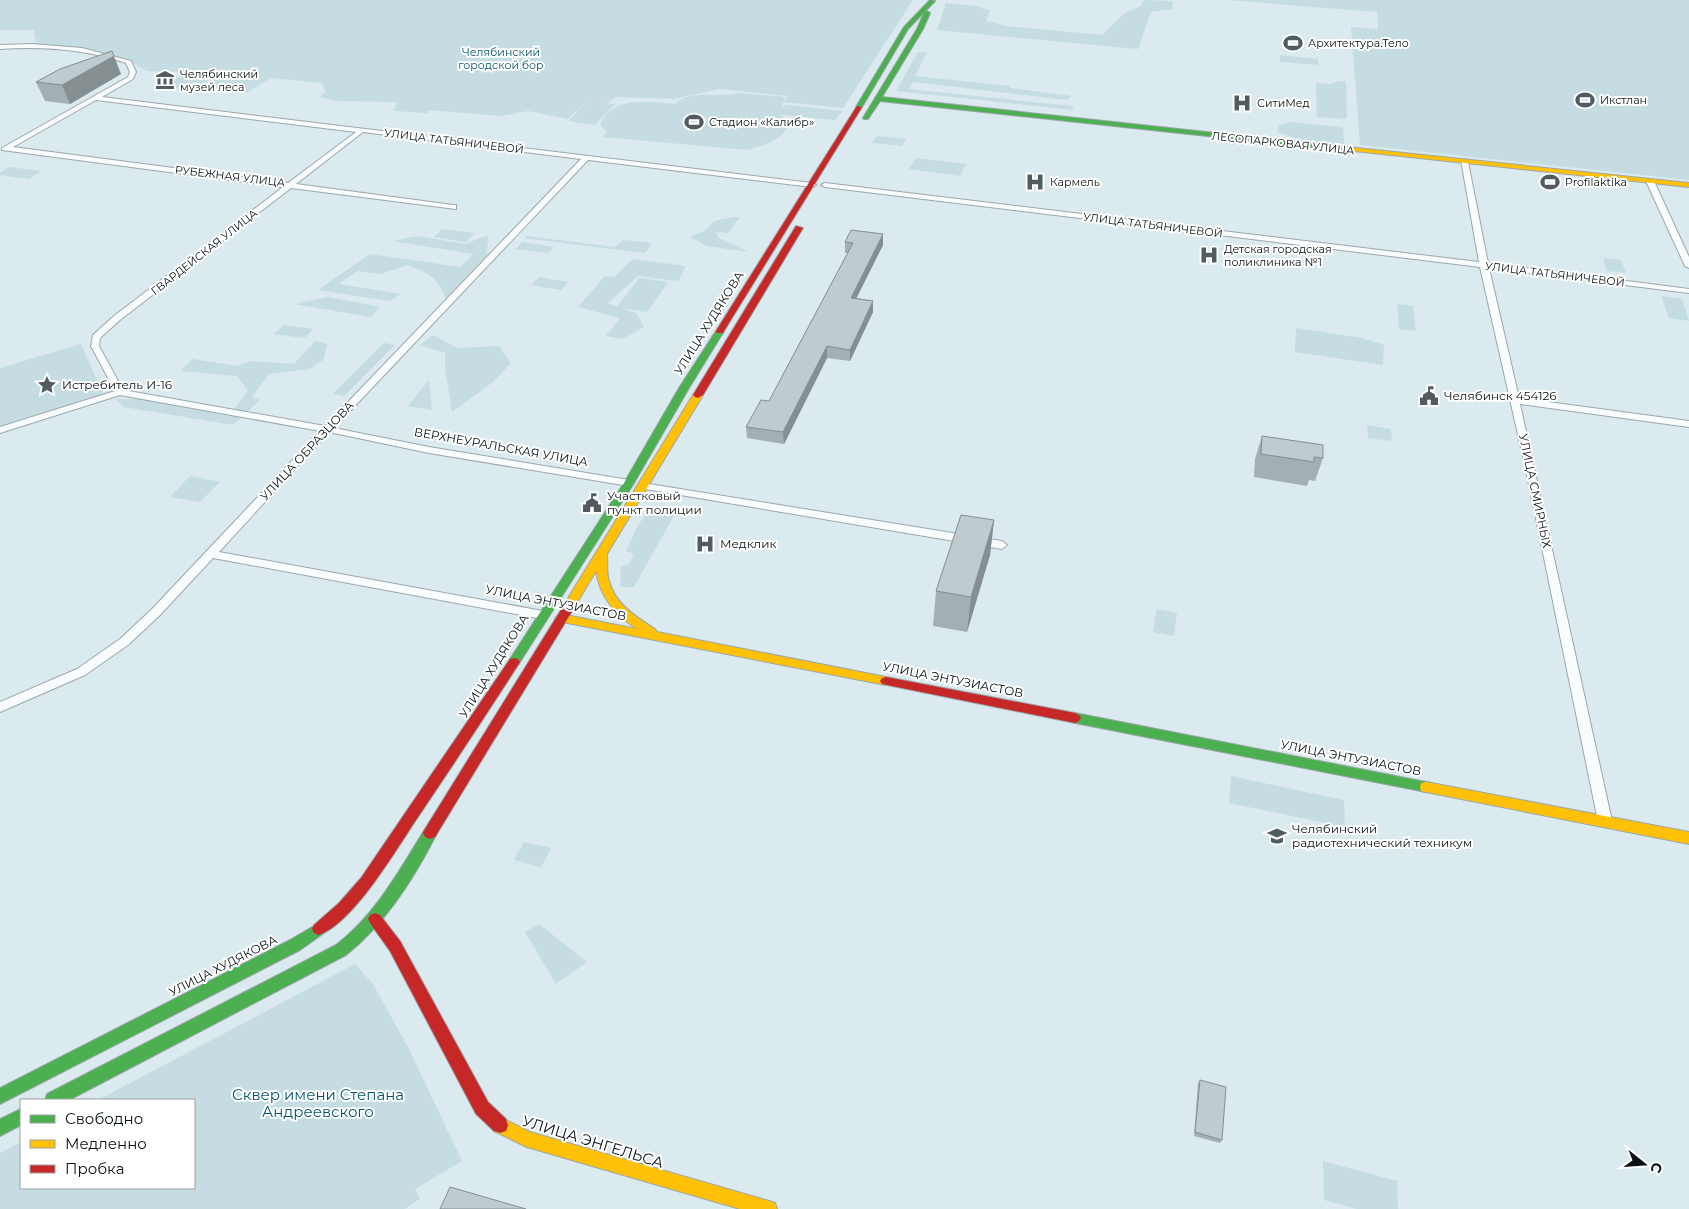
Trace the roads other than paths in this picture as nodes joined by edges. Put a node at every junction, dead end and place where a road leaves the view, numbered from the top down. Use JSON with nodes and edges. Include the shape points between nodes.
{"nodes":[{"id":1,"x":932,"y":1,"type":"edge"},
{"id":2,"x":0,"y":47,"type":"edge"},
{"id":3,"x":886,"y":84,"type":"junction"},
{"id":4,"x":96,"y":98,"type":"junction"},
{"id":5,"x":872,"y":99,"type":"junction"},
{"id":6,"x":995,"y":112,"type":"junction"},
{"id":7,"x":860,"y":128,"type":"dead end"},
{"id":8,"x":362,"y":130,"type":"junction"},
{"id":9,"x":3,"y":150,"type":"edge"},
{"id":10,"x":586,"y":157,"type":"junction"},
{"id":11,"x":1464,"y":162,"type":"junction"},
{"id":12,"x":1650,"y":182,"type":"junction"},
{"id":13,"x":291,"y":184,"type":"junction"},
{"id":14,"x":822,"y":184,"type":"junction"},
{"id":15,"x":1689,"y":185,"type":"edge"},
{"id":16,"x":453,"y":207,"type":"dead end"},
{"id":17,"x":806,"y":216,"type":"dead end"},
{"id":18,"x":1484,"y":265,"type":"junction"},
{"id":19,"x":1689,"y":266,"type":"edge"},
{"id":20,"x":1689,"y":291,"type":"edge"},
{"id":21,"x":120,"y":392,"type":"junction"},
{"id":22,"x":1515,"y":400,"type":"junction"},
{"id":23,"x":1689,"y":424,"type":"edge"},
{"id":24,"x":328,"y":429,"type":"junction"},
{"id":25,"x":0,"y":430,"type":"edge"},
{"id":26,"x":629,"y":483,"type":"junction"},
{"id":27,"x":643,"y":486,"type":"junction"},
{"id":28,"x":1002,"y":544,"type":"dead end"},
{"id":29,"x":212,"y":554,"type":"junction"},
{"id":30,"x":602,"y":554,"type":"junction"},
{"id":31,"x":543,"y":615,"type":"junction"},
{"id":32,"x":561,"y":618,"type":"junction"},
{"id":33,"x":664,"y":638,"type":"junction"},
{"id":34,"x":0,"y":707,"type":"edge"},
{"id":35,"x":1605,"y":821,"type":"junction"},
{"id":36,"x":1689,"y":838,"type":"edge"},
{"id":37,"x":365,"y":908,"type":"junction"},
{"id":38,"x":2,"y":1094,"type":"edge"},
{"id":39,"x":55,"y":1099,"type":"edge"},
{"id":40,"x":20,"y":1118,"type":"edge"},
{"id":41,"x":0,"y":1128,"type":"edge"},
{"id":42,"x":769,"y":1209,"type":"edge"}],
"edges":[{"from":1,"to":3,"type":"main road","name":"УЛИЦА ХУДЯКОВА","via":[[920,29]]},
{"from":1,"to":5,"type":"main road","name":"УЛИЦА ХУДЯКОВА","via":[[906,28],[867,92]]},
{"from":2,"to":4,"type":"street","via":[[100,52],[129,62],[133,72],[130,78]]},
{"from":3,"to":5,"type":"main road","name":"УЛИЦА ХУДЯКОВА"},
{"from":3,"to":6,"type":"main road","via":[[889,90],[900,95],[956,102]]},
{"from":4,"to":8,"type":"street","name":"УЛИЦА ТАТЬЯНИЧЕВОЙ"},
{"from":4,"to":9,"type":"street"},
{"from":5,"to":6,"type":"main road","name":"ЛЕСОПАРКОВАЯ УЛИЦА"},
{"from":5,"to":7,"type":"main road","name":"УЛИЦА ХУДЯКОВА"},
{"from":5,"to":14,"type":"main road","name":"УЛИЦА ХУДЯКОВА"},
{"from":6,"to":11,"type":"main road","name":"ЛЕСОПАРКОВАЯ УЛИЦА"},
{"from":8,"to":10,"type":"street","name":"УЛИЦА ТАТЬЯНИЧЕВОЙ"},
{"from":8,"to":13,"type":"street","name":"ГВАРДЕЙСКАЯ УЛИЦА"},
{"from":9,"to":13,"type":"street","name":"РУБЕЖНАЯ УЛИЦА"},
{"from":10,"to":14,"type":"street","name":"УЛИЦА ТАТЬЯНИЧЕВОЙ"},
{"from":10,"to":24,"type":"street","name":"УЛИЦА ОБРАЗЦОВА"},
{"from":11,"to":12,"type":"main road","name":"ЛЕСОПАРКОВАЯ УЛИЦА"},
{"from":11,"to":18,"type":"street","name":"УЛИЦА СМИРНЫХ"},
{"from":12,"to":15,"type":"main road","name":"ЛЕСОПАРКОВАЯ УЛИЦА"},
{"from":12,"to":19,"type":"street"},
{"from":13,"to":16,"type":"street","name":"РУБЕЖНАЯ УЛИЦА"},
{"from":13,"to":21,"type":"street","name":"ГВАРДЕЙСКАЯ УЛИЦА","via":[[96,337],[95,346]]},
{"from":14,"to":18,"type":"street","name":"УЛИЦА ТАТЬЯНИЧЕВОЙ"},
{"from":14,"to":26,"type":"main road","name":"УЛИЦА ХУДЯКОВА","via":[[684,388]]},
{"from":17,"to":27,"type":"main road","name":"УЛИЦА ХУДЯКОВА"},
{"from":18,"to":20,"type":"street","name":"УЛИЦА ТАТЬЯНИЧЕВОЙ"},
{"from":18,"to":22,"type":"street","name":"УЛИЦА СМИРНЫХ"},
{"from":21,"to":24,"type":"street","name":"ВЕРХНЕУРАЛЬСКАЯ УЛИЦА"},
{"from":21,"to":25,"type":"street","name":"ВЕРХНЕУРАЛЬСКАЯ УЛИЦА"},
{"from":22,"to":23,"type":"street"},
{"from":22,"to":35,"type":"street","name":"УЛИЦА СМИРНЫХ"},
{"from":24,"to":26,"type":"street","name":"ВЕРХНЕУРАЛЬСКАЯ УЛИЦА","via":[[429,450]]},
{"from":24,"to":29,"type":"street","name":"УЛИЦА ОБРАЗЦОВА"},
{"from":26,"to":27,"type":"main road","name":"ВЕРХНЕУРАЛЬСКАЯ УЛИЦА"},
{"from":26,"to":31,"type":"main road","name":"УЛИЦА ХУДЯКОВА"},
{"from":27,"to":28,"type":"street","name":"ВЕРХНЕУРАЛЬСКАЯ УЛИЦА"},
{"from":27,"to":30,"type":"main road","name":"УЛИЦА ХУДЯКОВА"},
{"from":29,"to":31,"type":"street","name":"УЛИЦА ЭНТУЗИАСТОВ"},
{"from":29,"to":34,"type":"street","name":"УЛИЦА ОБРАЗЦОВА","via":[[124,642],[81,672]]},
{"from":30,"to":32,"type":"main road","name":"УЛИЦА ХУДЯКОВА"},
{"from":30,"to":33,"type":"main road","via":[[599,566],[602,584],[610,600],[630,619]]},
{"from":31,"to":32,"type":"main road","name":"УЛИЦА ЭНТУЗИАСТОВ"},
{"from":31,"to":37,"type":"main road","name":"УЛИЦА ХУДЯКОВА"},
{"from":32,"to":33,"type":"main road","name":"УЛИЦА ЭНТУЗИАСТОВ"},
{"from":32,"to":37,"type":"main road","name":"УЛИЦА ХУДЯКОВА","via":[[454,796]]},
{"from":33,"to":35,"type":"main road","name":"УЛИЦА ЭНТУЗИАСТОВ"},
{"from":35,"to":36,"type":"main road","name":"УЛИЦА ЭНТУЗИАСТОВ"},
{"from":37,"to":38,"type":"main road","name":"УЛИЦА ХУДЯКОВА","via":[[329,922],[295,945]]},
{"from":37,"to":39,"type":"main road","name":"УЛИЦА ХУДЯКОВА","via":[[363,933],[347,947]]},
{"from":37,"to":42,"type":"main road","name":"УЛИЦА ЭНГЕЛЬСА","via":[[395,946],[482,1108],[494,1122],[527,1139]]},
{"from":40,"to":41,"type":"main road"}]}
